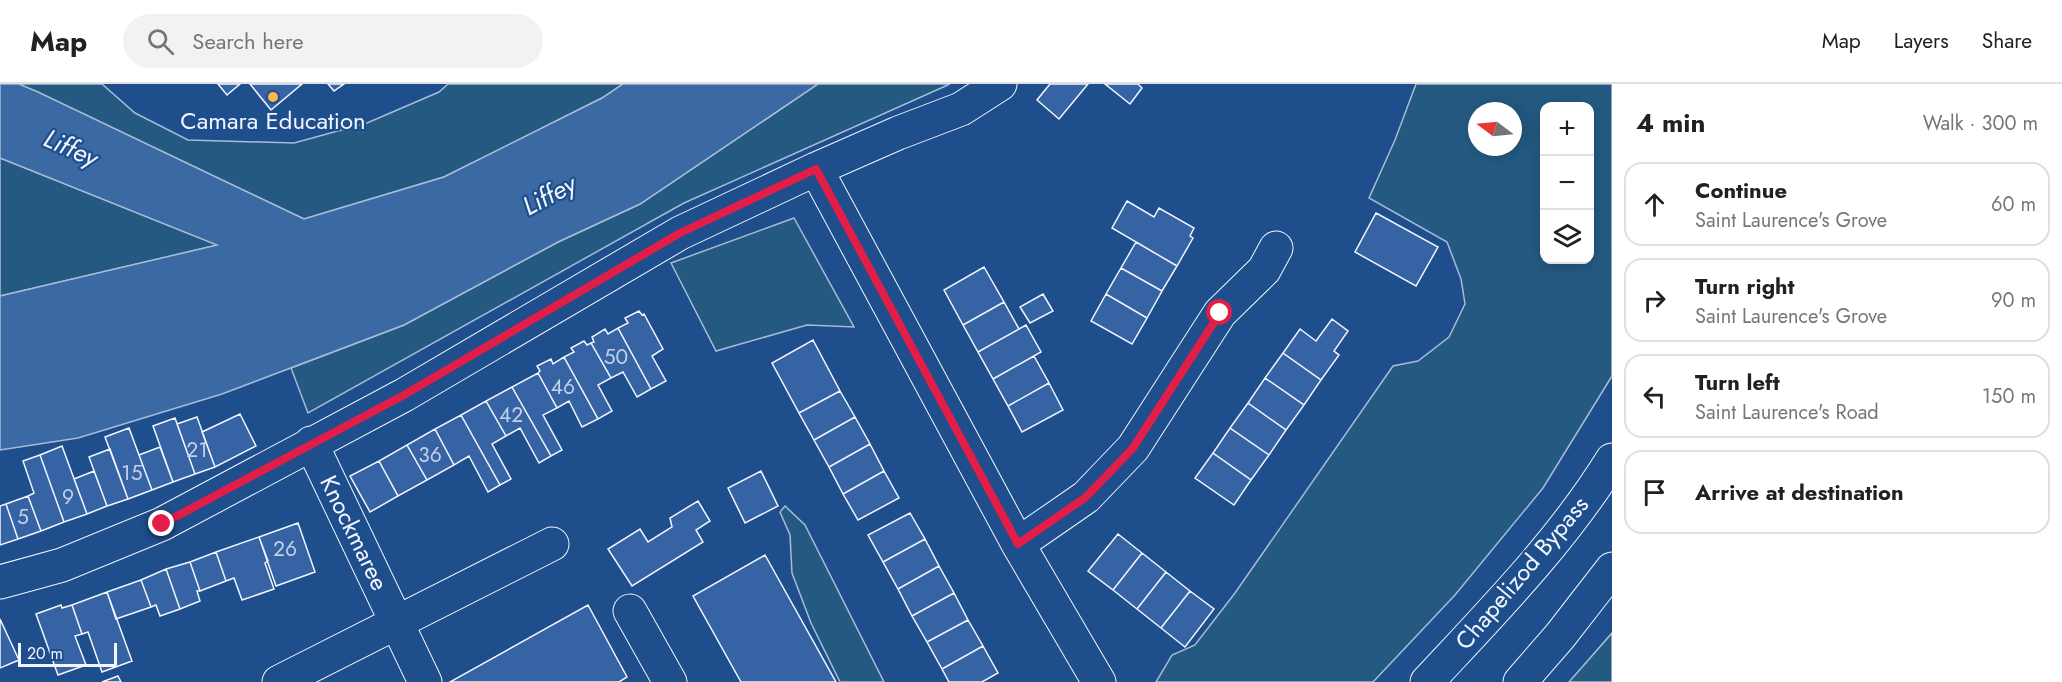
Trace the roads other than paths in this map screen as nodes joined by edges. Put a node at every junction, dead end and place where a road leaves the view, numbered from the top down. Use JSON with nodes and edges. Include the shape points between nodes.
{"nodes":[{"id":1,"x":1000,"y":84,"type":"edge"},
{"id":2,"x":816,"y":169,"type":"junction"},
{"id":3,"x":1276,"y":248,"type":"dead end"},
{"id":4,"x":310,"y":443,"type":"junction"},
{"id":5,"x":1612,"y":460,"type":"edge"},
{"id":6,"x":552,"y":544,"type":"dead end"},
{"id":7,"x":1018,"y":544,"type":"junction"},
{"id":8,"x":1612,"y":569,"type":"edge"},
{"id":9,"x":0,"y":582,"type":"edge"},
{"id":10,"x":630,"y":611,"type":"dead end"},
{"id":11,"x":397,"y":622,"type":"junction"},
{"id":12,"x":279,"y":682,"type":"edge"},
{"id":13,"x":425,"y":682,"type":"edge"},
{"id":14,"x":670,"y":682,"type":"edge"},
{"id":15,"x":1099,"y":682,"type":"edge"},
{"id":16,"x":1427,"y":682,"type":"edge"},
{"id":17,"x":1520,"y":682,"type":"edge"}],
"edges":[{"from":1,"to":2,"type":"street","via":[[961,109]]},
{"from":2,"to":4,"type":"street","via":[[680,233],[404,395]]},
{"from":2,"to":7,"type":"street"},
{"from":3,"to":7,"type":"street","via":[[1264,270],[1220,313],[1133,448],[1086,497]]},
{"from":4,"to":9,"type":"street","via":[[162,524],[62,565]]},
{"from":4,"to":11,"type":"street","name":"Knockmaree"},
{"from":5,"to":16,"type":"street","name":"Chapelizod Bypass","via":[[1517,585]]},
{"from":6,"to":11,"type":"street"},
{"from":7,"to":15,"type":"street"},
{"from":8,"to":17,"type":"street"},
{"from":10,"to":14,"type":"street"},
{"from":11,"to":12,"type":"street"},
{"from":11,"to":13,"type":"street","name":"Knockmaree"}]}
